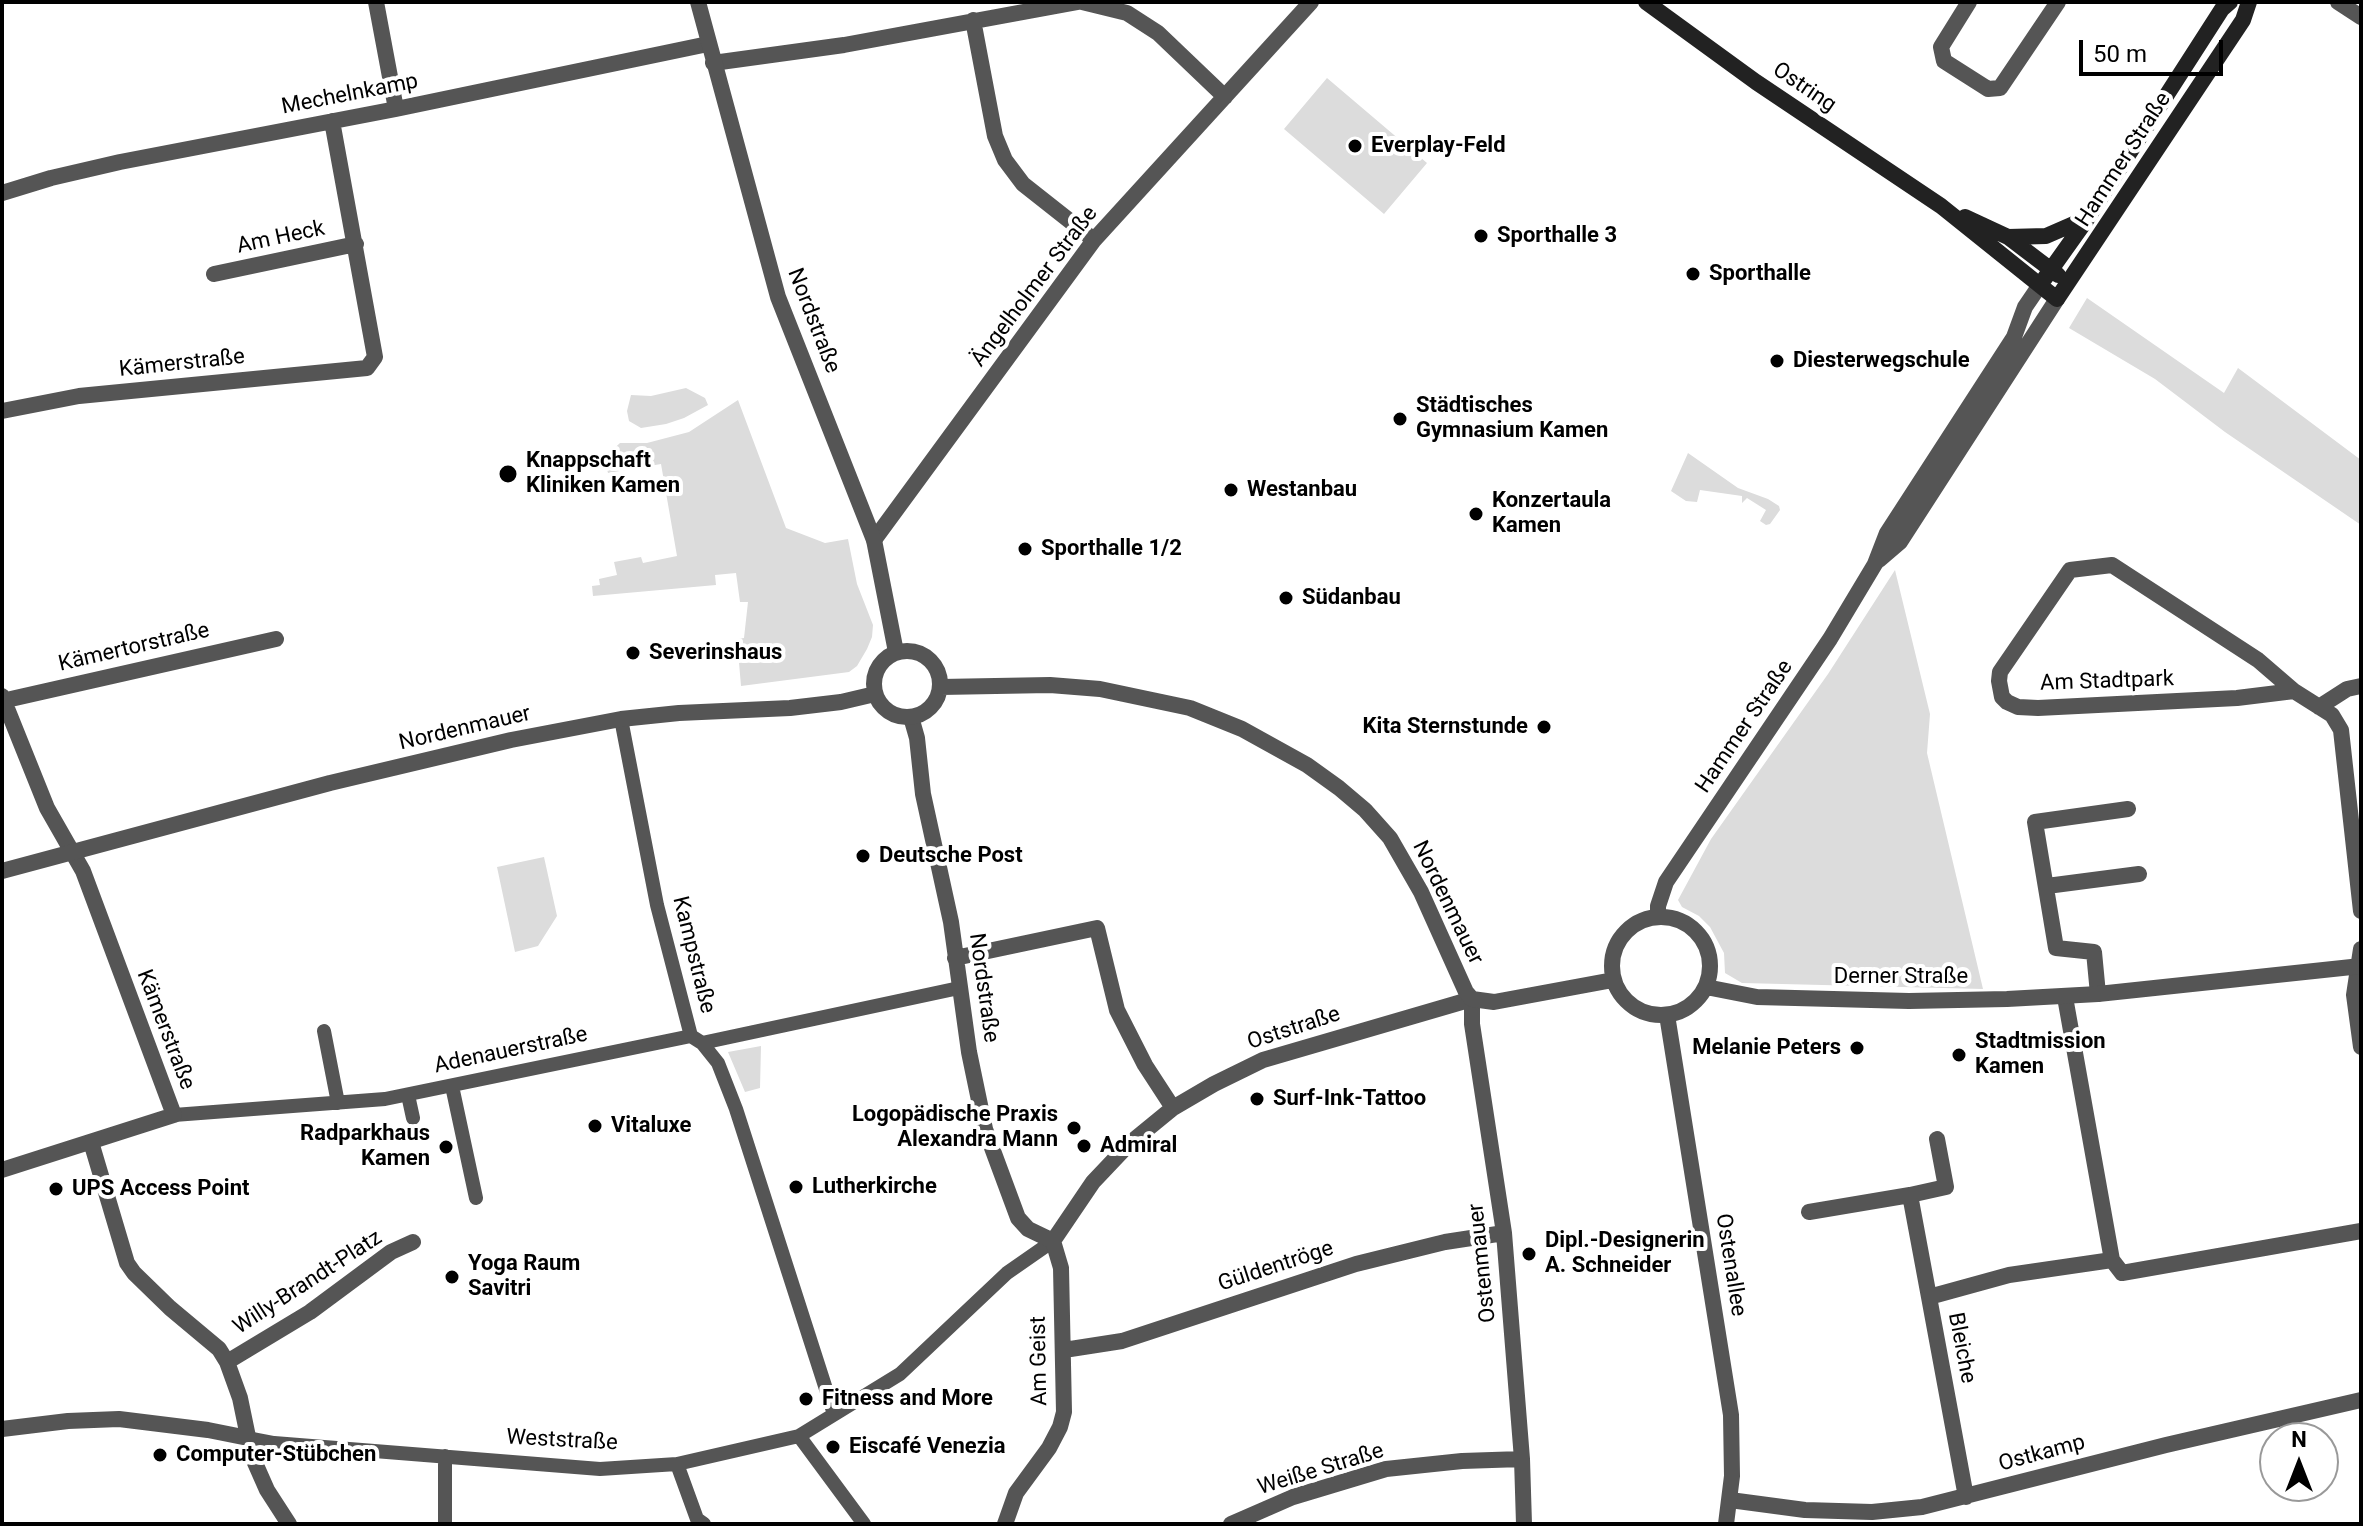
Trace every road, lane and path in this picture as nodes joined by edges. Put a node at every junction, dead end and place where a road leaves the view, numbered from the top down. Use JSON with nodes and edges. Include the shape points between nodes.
{"nodes":[{"id":1,"x":376,"y":2,"type":"edge"},
{"id":2,"x":698,"y":2,"type":"edge"},
{"id":3,"x":1080,"y":2,"type":"edge"},
{"id":4,"x":1311,"y":2,"type":"edge"},
{"id":5,"x":1646,"y":2,"type":"edge"},
{"id":6,"x":1969,"y":2,"type":"edge"},
{"id":7,"x":2058,"y":2,"type":"edge"},
{"id":8,"x":2230,"y":2,"type":"edge"},
{"id":9,"x":2249,"y":2,"type":"edge"},
{"id":10,"x":2338,"y":2,"type":"edge"},
{"id":11,"x":2361,"y":17,"type":"edge"},
{"id":12,"x":973,"y":20,"type":"junction"},
{"id":13,"x":708,"y":44,"type":"junction"},
{"id":14,"x":713,"y":63,"type":"junction"},
{"id":15,"x":1225,"y":97,"type":"junction"},
{"id":16,"x":396,"y":109,"type":"junction"},
{"id":17,"x":332,"y":121,"type":"junction"},
{"id":18,"x":2,"y":193,"type":"edge"},
{"id":19,"x":1941,"y":206,"type":"junction"},
{"id":20,"x":2087,"y":219,"type":"junction"},
{"id":21,"x":2008,"y":237,"type":"junction"},
{"id":22,"x":1094,"y":240,"type":"junction"},
{"id":23,"x":356,"y":244,"type":"junction"},
{"id":24,"x":2051,"y":271,"type":"junction"},
{"id":25,"x":214,"y":274,"type":"dead end"},
{"id":26,"x":2069,"y":283,"type":"junction"},
{"id":27,"x":2040,"y":285,"type":"junction"},
{"id":28,"x":2057,"y":299,"type":"junction"},
{"id":29,"x":367,"y":368,"type":"joint"},
{"id":30,"x":2,"y":411,"type":"edge"},
{"id":31,"x":874,"y":540,"type":"junction"},
{"id":32,"x":1875,"y":564,"type":"junction"},
{"id":33,"x":276,"y":639,"type":"dead end"},
{"id":34,"x":896,"y":652,"type":"junction"},
{"id":35,"x":2361,"y":686,"type":"edge"},
{"id":36,"x":941,"y":687,"type":"junction"},
{"id":37,"x":2294,"y":691,"type":"junction"},
{"id":38,"x":875,"y":694,"type":"junction"},
{"id":39,"x":2,"y":699,"type":"edge"},
{"id":40,"x":2319,"y":707,"type":"junction"},
{"id":41,"x":911,"y":717,"type":"junction"},
{"id":42,"x":621,"y":719,"type":"junction"},
{"id":43,"x":2128,"y":809,"type":"dead end"},
{"id":44,"x":72,"y":853,"type":"junction"},
{"id":45,"x":2,"y":871,"type":"edge"},
{"id":46,"x":2139,"y":874,"type":"dead end"},
{"id":47,"x":2047,"y":886,"type":"junction"},
{"id":48,"x":2361,"y":911,"type":"edge"},
{"id":49,"x":1658,"y":917,"type":"junction"},
{"id":50,"x":955,"y":958,"type":"junction"},
{"id":51,"x":2360,"y":960,"type":"edge"},
{"id":52,"x":1613,"y":980,"type":"junction"},
{"id":53,"x":1706,"y":987,"type":"junction"},
{"id":54,"x":959,"y":988,"type":"junction"},
{"id":55,"x":2098,"y":994,"type":"junction"},
{"id":56,"x":2065,"y":997,"type":"junction"},
{"id":57,"x":1472,"y":999,"type":"junction"},
{"id":58,"x":1667,"y":1015,"type":"junction"},
{"id":59,"x":324,"y":1031,"type":"dead end"},
{"id":60,"x":696,"y":1040,"type":"junction"},
{"id":61,"x":2361,"y":1047,"type":"edge"},
{"id":62,"x":452,"y":1086,"type":"junction"},
{"id":63,"x":408,"y":1095,"type":"junction"},
{"id":64,"x":338,"y":1103,"type":"junction"},
{"id":65,"x":1173,"y":1108,"type":"junction"},
{"id":66,"x":174,"y":1115,"type":"junction"},
{"id":67,"x":413,"y":1118,"type":"dead end"},
{"id":68,"x":1937,"y":1139,"type":"dead end"},
{"id":69,"x":91,"y":1142,"type":"junction"},
{"id":70,"x":2,"y":1170,"type":"edge"},
{"id":71,"x":1910,"y":1195,"type":"junction"},
{"id":72,"x":476,"y":1198,"type":"dead end"},
{"id":73,"x":1809,"y":1212,"type":"dead end"},
{"id":74,"x":2361,"y":1231,"type":"edge"},
{"id":75,"x":1504,"y":1233,"type":"junction"},
{"id":76,"x":1053,"y":1241,"type":"junction"},
{"id":77,"x":413,"y":1242,"type":"dead end"},
{"id":78,"x":2112,"y":1260,"type":"junction"},
{"id":79,"x":1929,"y":1297,"type":"junction"},
{"id":80,"x":1064,"y":1350,"type":"junction"},
{"id":81,"x":227,"y":1362,"type":"junction"},
{"id":82,"x":2361,"y":1400,"type":"edge"},
{"id":83,"x":834,"y":1414,"type":"junction"},
{"id":84,"x":2,"y":1429,"type":"edge"},
{"id":85,"x":799,"y":1436,"type":"junction"},
{"id":86,"x":248,"y":1438,"type":"junction"},
{"id":87,"x":445,"y":1456,"type":"junction"},
{"id":88,"x":1522,"y":1459,"type":"junction"},
{"id":89,"x":677,"y":1464,"type":"junction"},
{"id":90,"x":1966,"y":1497,"type":"junction"},
{"id":91,"x":1730,"y":1500,"type":"junction"},
{"id":92,"x":289,"y":1524,"type":"edge"},
{"id":93,"x":445,"y":1524,"type":"edge"},
{"id":94,"x":704,"y":1524,"type":"edge"},
{"id":95,"x":864,"y":1524,"type":"edge"},
{"id":96,"x":1005,"y":1524,"type":"edge"},
{"id":97,"x":1231,"y":1524,"type":"edge"},
{"id":98,"x":1524,"y":1524,"type":"edge"},
{"id":99,"x":1726,"y":1524,"type":"edge"}],
"edges":[{"from":1,"to":16,"type":"street"},
{"from":2,"to":13,"type":"street","name":"Nordstraße"},
{"from":3,"to":12,"type":"street"},
{"from":3,"to":15,"type":"street","via":[[1127,13],[1158,33]]},
{"from":4,"to":15,"type":"street","name":"Ängelholmer Straße"},
{"from":5,"to":19,"type":"main road","name":"Ostring"},
{"from":6,"to":7,"type":"street","via":[[1941,47],[1944,61],[1988,89],[2000,88]]},
{"from":8,"to":20,"type":"main road","name":"Hammer Straße"},
{"from":9,"to":26,"type":"main road","name":"Hammer Straße","via":[[2243,20]]},
{"from":10,"to":11,"type":"street"},
{"from":12,"to":14,"type":"street"},
{"from":12,"to":22,"type":"street","via":[[995,136],[1005,160],[1023,184]]},
{"from":13,"to":14,"type":"street","name":"Nordstraße"},
{"from":13,"to":16,"type":"street","name":"Mechelnkamp"},
{"from":14,"to":31,"type":"street","name":"Nordstraße","via":[[778,297]]},
{"from":15,"to":22,"type":"street","name":"Ängelholmer Straße"},
{"from":16,"to":17,"type":"street","name":"Mechelnkamp"},
{"from":17,"to":18,"type":"street","name":"Mechelnkamp","via":[[120,162]]},
{"from":17,"to":23,"type":"street","name":"Am Heck"},
{"from":19,"to":21,"type":"main road","name":"Ostring"},
{"from":19,"to":27,"type":"main road","name":"Ostring"},
{"from":20,"to":21,"type":"main road","name":"Ostring","via":[[2046,236]]},
{"from":20,"to":24,"type":"main road","name":"Hammer Straße"},
{"from":21,"to":24,"type":"main road"},
{"from":22,"to":31,"type":"street","name":"Ängelholmer Straße"},
{"from":23,"to":25,"type":"street","name":"Am Heck"},
{"from":23,"to":29,"type":"street","name":"Am Heck","via":[[375,357]]},
{"from":24,"to":26,"type":"main road"},
{"from":24,"to":27,"type":"main road","name":"Hammer Straße"},
{"from":26,"to":28,"type":"main road","name":"Hammer Straße"},
{"from":27,"to":28,"type":"main road"},
{"from":27,"to":32,"type":"street","name":"Hammer Straße","via":[[2014,337],[1887,533]]},
{"from":28,"to":32,"type":"street","name":"Hammer Straße","via":[[1900,542]]},
{"from":29,"to":30,"type":"street","name":"Kämerstraße","via":[[79,396]]},
{"from":31,"to":34,"type":"street","name":"Nordstraße"},
{"from":32,"to":49,"type":"street","name":"Hammer Straße","via":[[1666,882]]},
{"from":33,"to":39,"type":"street","name":"Kämertorstraße"},
{"from":34,"to":36,"type":"street","via":[[928,658]]},
{"from":34,"to":38,"type":"street","via":[[879,665]]},
{"from":35,"to":40,"type":"street"},
{"from":36,"to":41,"type":"street","via":[[931,707]]},
{"from":36,"to":57,"type":"street","name":"Nordenmauer","via":[[1050,685],[1137,696],[1229,723],[1307,765],[1365,810],[1390,838]]},
{"from":37,"to":37,"type":"street","name":"Am Stadtpark","via":[[2038,708],[2007,702],[1999,681],[2000,672],[2070,570],[2112,565],[2258,660]]},
{"from":37,"to":40,"type":"street","name":"Am Stadtpark"},
{"from":38,"to":41,"type":"street","via":[[891,713]]},
{"from":38,"to":42,"type":"street","name":"Nordenmauer","via":[[790,708]]},
{"from":39,"to":44,"type":"street","name":"Kämerstraße","via":[[47,808]]},
{"from":40,"to":48,"type":"street","name":"Am Stadtpark","via":[[2341,730]]},
{"from":41,"to":50,"type":"street","name":"Nordstraße"},
{"from":42,"to":44,"type":"street","name":"Nordenmauer","via":[[452,753]]},
{"from":42,"to":60,"type":"street","name":"Kampstraße","via":[[657,905]]},
{"from":43,"to":47,"type":"street","via":[[2035,822]]},
{"from":44,"to":45,"type":"street","name":"Nordenmauer"},
{"from":44,"to":66,"type":"street","name":"Kämerstraße"},
{"from":46,"to":47,"type":"street"},
{"from":47,"to":55,"type":"street","via":[[2056,948],[2094,952]]},
{"from":49,"to":52,"type":"street","via":[[1637,923],[1620,938],[1612,958]]},
{"from":49,"to":53,"type":"street","via":[[1682,922],[1701,938],[1709,962]]},
{"from":50,"to":54,"type":"street","name":"Nordstraße"},
{"from":50,"to":65,"type":"street","via":[[1097,928],[1117,1010]]},
{"from":51,"to":55,"type":"street","name":"Derner Straße"},
{"from":51,"to":61,"type":"street","via":[[2354,995]]},
{"from":52,"to":57,"type":"street","name":"Oststraße","via":[[1494,1002]]},
{"from":52,"to":58,"type":"street","via":[[1634,1007]]},
{"from":53,"to":56,"type":"street","name":"Derner Straße","via":[[1757,997]]},
{"from":53,"to":58,"type":"street","via":[[1683,1010]]},
{"from":54,"to":60,"type":"street","name":"Adenauerstraße"},
{"from":54,"to":76,"type":"street","name":"Nordstraße","via":[[985,1129],[1004,1187],[1018,1218]]},
{"from":55,"to":56,"type":"street","name":"Derner Straße"},
{"from":56,"to":78,"type":"street"},
{"from":57,"to":65,"type":"street","name":"Oststraße","via":[[1263,1060]]},
{"from":57,"to":75,"type":"street","name":"Ostenmauer"},
{"from":58,"to":91,"type":"street","name":"Ostenallee","via":[[1731,1415]]},
{"from":59,"to":64,"type":"street"},
{"from":60,"to":62,"type":"street","name":"Adenauerstraße"},
{"from":60,"to":83,"type":"street","name":"Kampstraße","via":[[718,1063],[742,1124]]},
{"from":62,"to":63,"type":"street","name":"Adenauerstraße"},
{"from":62,"to":72,"type":"street"},
{"from":63,"to":64,"type":"street","name":"Adenauerstraße"},
{"from":63,"to":67,"type":"street"},
{"from":64,"to":66,"type":"street","name":"Adenauerstraße"},
{"from":65,"to":76,"type":"street","name":"Oststraße","via":[[1109,1164]]},
{"from":66,"to":69,"type":"street","name":"Kämerstraße"},
{"from":68,"to":71,"type":"street","via":[[1946,1187]]},
{"from":69,"to":70,"type":"street","name":"Kämerstraße"},
{"from":69,"to":81,"type":"street","via":[[127,1263]]},
{"from":71,"to":73,"type":"street"},
{"from":71,"to":79,"type":"street"},
{"from":74,"to":78,"type":"street","name":"Bleiche","via":[[2122,1273]]},
{"from":75,"to":80,"type":"street","name":"Güldentröge","via":[[1356,1264],[1122,1341]]},
{"from":75,"to":88,"type":"street","name":"Ostenmauer"},
{"from":76,"to":80,"type":"street","name":"Am Geist","via":[[1061,1268]]},
{"from":76,"to":83,"type":"street","name":"Weststraße","via":[[1007,1273],[900,1374]]},
{"from":77,"to":81,"type":"street","name":"Willy-Brandt-Platz"},
{"from":78,"to":79,"type":"street","name":"Bleiche","via":[[2009,1275]]},
{"from":79,"to":90,"type":"street","name":"Bleiche"},
{"from":80,"to":96,"type":"street","name":"Am Geist","via":[[1060,1427],[1009,1505]]},
{"from":81,"to":86,"type":"street"},
{"from":82,"to":90,"type":"street","name":"Ostkamp"},
{"from":83,"to":85,"type":"street","name":"Weststraße"},
{"from":84,"to":86,"type":"street","name":"Weststraße","via":[[119,1419]]},
{"from":85,"to":89,"type":"street","name":"Weststraße"},
{"from":85,"to":95,"type":"street"},
{"from":86,"to":87,"type":"street","name":"Weststraße"},
{"from":86,"to":92,"type":"street","via":[[267,1490]]},
{"from":87,"to":89,"type":"street","name":"Weststraße","via":[[600,1469]]},
{"from":87,"to":93,"type":"street"},
{"from":88,"to":97,"type":"street","name":"Weiße Straße","via":[[1386,1469],[1293,1497]]},
{"from":88,"to":98,"type":"street","name":"Ostenmauer"},
{"from":89,"to":94,"type":"street","via":[[697,1519]]},
{"from":90,"to":91,"type":"street","name":"Ostkamp","via":[[1872,1512]]},
{"from":91,"to":99,"type":"street","name":"Ostenallee"}]}
